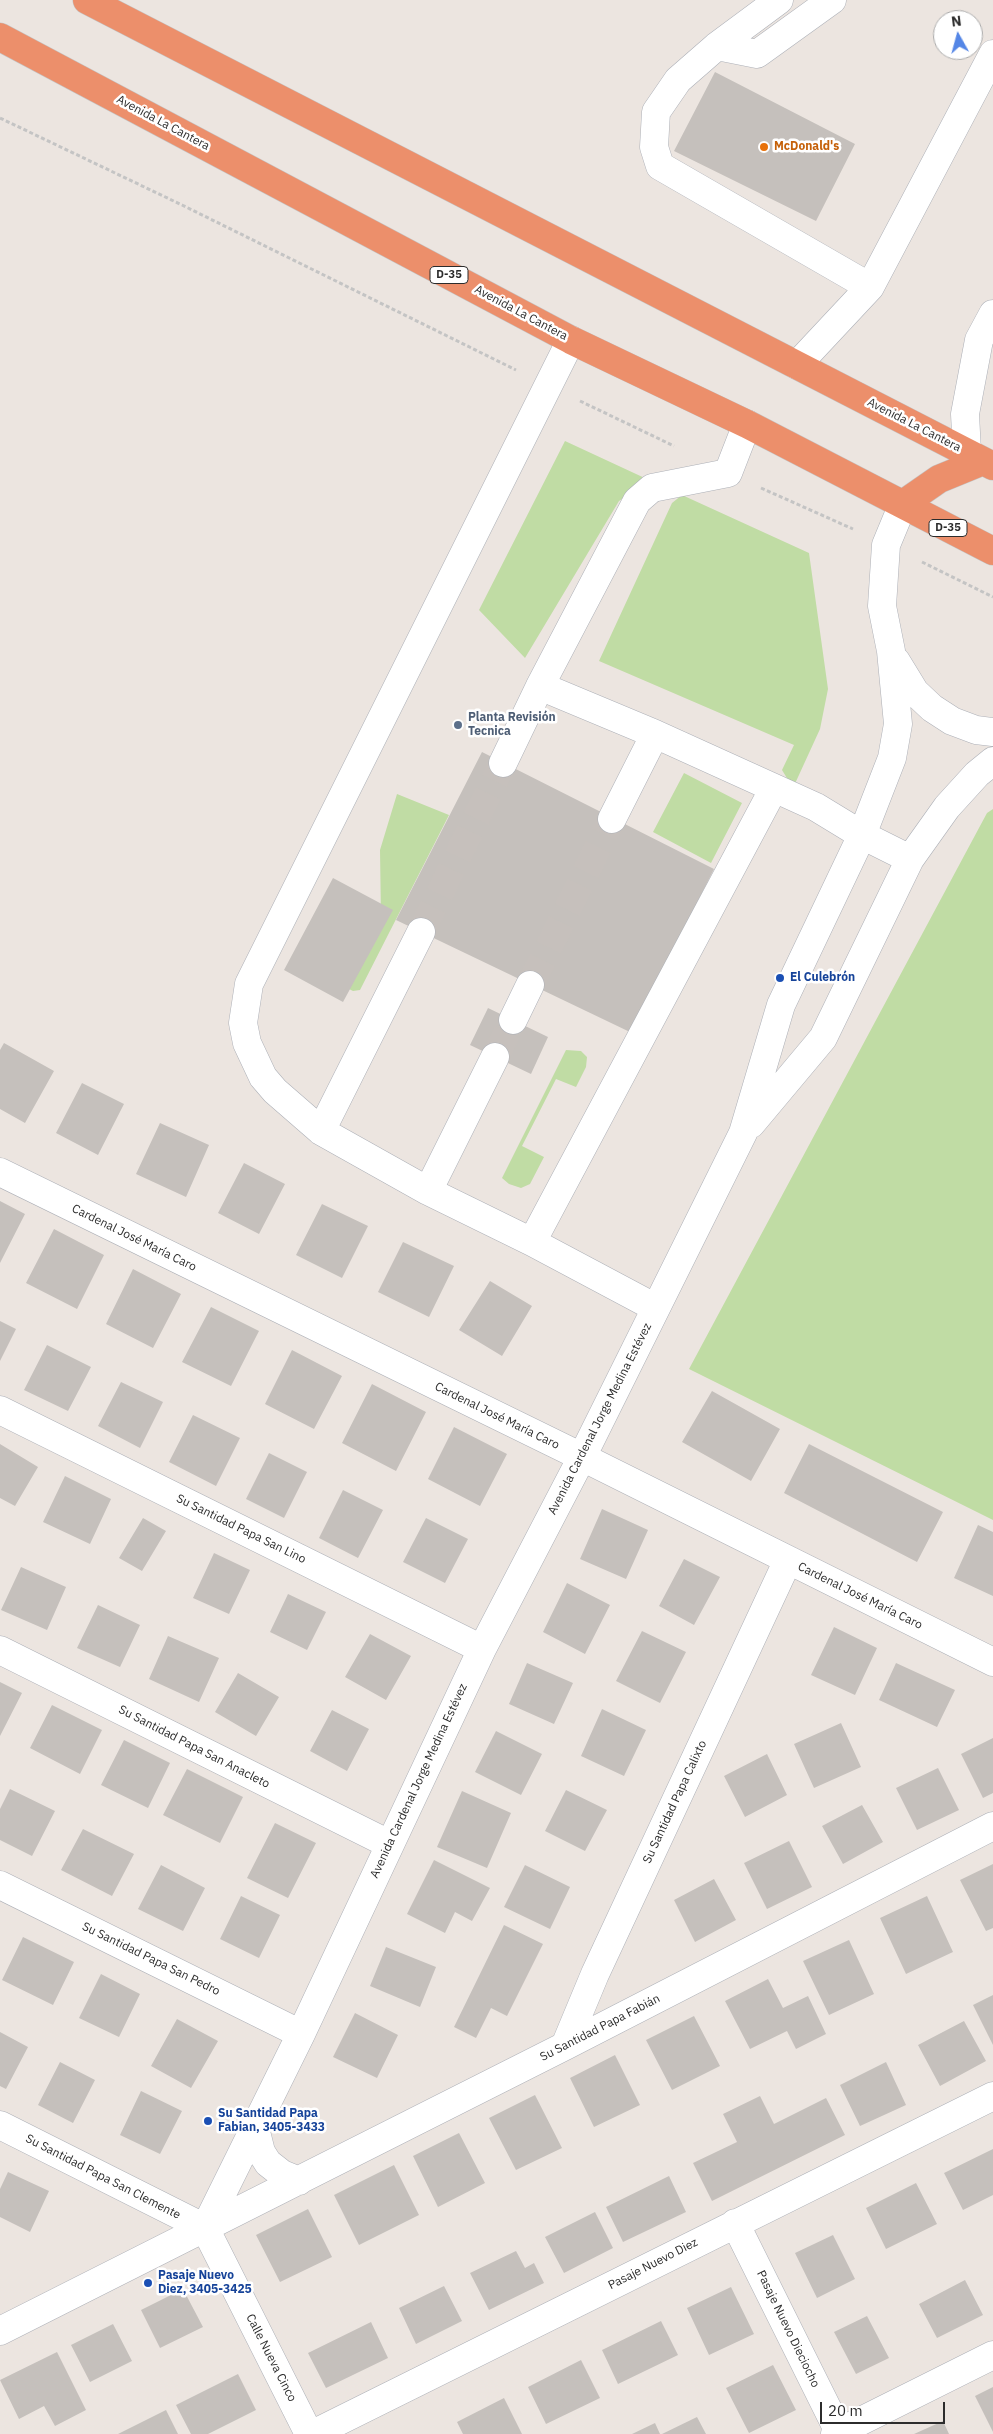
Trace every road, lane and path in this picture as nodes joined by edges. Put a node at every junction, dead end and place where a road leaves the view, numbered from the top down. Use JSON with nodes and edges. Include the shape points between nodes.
{"nodes":[{"id":1,"x":87,"y":0,"type":"edge"},
{"id":2,"x":779,"y":0,"type":"edge"},
{"id":3,"x":832,"y":0,"type":"edge"},
{"id":4,"x":0,"y":37,"type":"edge"},
{"id":5,"x":717,"y":46,"type":"junction"},
{"id":6,"x":993,"y":54,"type":"edge"},
{"id":7,"x":0,"y":118,"type":"edge"},
{"id":8,"x":870,"y":287,"type":"junction"},
{"id":9,"x":993,"y":314,"type":"edge"},
{"id":10,"x":571,"y":340,"type":"junction"},
{"id":11,"x":798,"y":365,"type":"junction"},
{"id":12,"x":548,"y":385,"type":"junction"},
{"id":13,"x":747,"y":424,"type":"junction"},
{"id":14,"x":981,"y":460,"type":"edge"},
{"id":15,"x":728,"y":473,"type":"junction"},
{"id":16,"x":903,"y":504,"type":"junction"},
{"id":17,"x":886,"y":544,"type":"junction"},
{"id":18,"x":993,"y":551,"type":"edge"},
{"id":19,"x":993,"y":596,"type":"edge"},
{"id":20,"x":891,"y":650,"type":"junction"},
{"id":21,"x":540,"y":686,"type":"junction"},
{"id":22,"x":993,"y":732,"type":"edge"},
{"id":23,"x":655,"y":734,"type":"junction"},
{"id":24,"x":993,"y":761,"type":"edge"},
{"id":25,"x":503,"y":763,"type":"tunnel mouth"},
{"id":26,"x":774,"y":788,"type":"junction"},
{"id":27,"x":612,"y":818,"type":"tunnel mouth"},
{"id":28,"x":862,"y":835,"type":"junction"},
{"id":29,"x":910,"y":859,"type":"junction"},
{"id":30,"x":421,"y":932,"type":"tunnel mouth"},
{"id":31,"x":530,"y":985,"type":"tunnel mouth"},
{"id":32,"x":513,"y":1020,"type":"tunnel mouth"},
{"id":33,"x":495,"y":1056,"type":"tunnel mouth"},
{"id":34,"x":321,"y":1131,"type":"junction"},
{"id":35,"x":743,"y":1133,"type":"junction"},
{"id":36,"x":0,"y":1172,"type":"edge"},
{"id":37,"x":428,"y":1191,"type":"junction"},
{"id":38,"x":532,"y":1242,"type":"junction"},
{"id":39,"x":656,"y":1308,"type":"junction"},
{"id":40,"x":0,"y":1410,"type":"edge"},
{"id":41,"x":582,"y":1457,"type":"junction"},
{"id":42,"x":788,"y":1560,"type":"junction"},
{"id":43,"x":482,"y":1649,"type":"junction"},
{"id":44,"x":0,"y":1650,"type":"edge"},
{"id":45,"x":993,"y":1662,"type":"edge"},
{"id":46,"x":993,"y":1826,"type":"edge"},
{"id":47,"x":389,"y":1844,"type":"junction"},
{"id":48,"x":0,"y":1885,"type":"edge"},
{"id":49,"x":301,"y":2034,"type":"junction"},
{"id":50,"x":565,"y":2046,"type":"junction"},
{"id":51,"x":993,"y":2096,"type":"edge"},
{"id":52,"x":0,"y":2125,"type":"edge"},
{"id":53,"x":255,"y":2128,"type":"junction"},
{"id":54,"x":299,"y":2180,"type":"junction"},
{"id":55,"x":735,"y":2223,"type":"junction"},
{"id":56,"x":205,"y":2228,"type":"junction"},
{"id":57,"x":0,"y":2331,"type":"edge"},
{"id":58,"x":993,"y":2355,"type":"edge"},
{"id":59,"x":838,"y":2433,"type":"edge"},
{"id":60,"x":311,"y":2434,"type":"edge"}],
"edges":[{"from":1,"to":11,"type":"highway","name":"Avenida La Cantera"},
{"from":2,"to":5,"type":"street"},
{"from":3,"to":5,"type":"street","via":[[758,54]]},
{"from":4,"to":10,"type":"highway","name":"Avenida La Cantera","number":"D-35"},
{"from":5,"to":8,"type":"street","via":[[678,80],[656,112],[654,148],[660,166]]},
{"from":6,"to":8,"type":"street"},
{"from":7,"to":12,"type":"path"},
{"from":8,"to":11,"type":"street"},
{"from":9,"to":14,"type":"street","via":[[979,340],[965,414]]},
{"from":10,"to":12,"type":"street"},
{"from":10,"to":13,"type":"highway","name":"Avenida La Cantera","number":"D-35"},
{"from":11,"to":14,"type":"highway","name":"Avenida La Cantera"},
{"from":12,"to":15,"type":"path"},
{"from":12,"to":34,"type":"street","via":[[249,984],[243,1023],[253,1060],[275,1091]]},
{"from":13,"to":15,"type":"street"},
{"from":13,"to":16,"type":"highway","name":"Avenida La Cantera","number":"D-35"},
{"from":14,"to":16,"type":"highway","via":[[940,479]]},
{"from":15,"to":17,"type":"path"},
{"from":15,"to":21,"type":"street","via":[[652,488],[637,501]]},
{"from":16,"to":17,"type":"street","name":"Avenida Cardenal Jorge Medina Estévez"},
{"from":16,"to":18,"type":"highway","name":"Avenida La Cantera","number":"D-35"},
{"from":17,"to":19,"type":"path"},
{"from":17,"to":20,"type":"street","name":"Avenida Cardenal Jorge Medina Estévez","via":[[882,606]]},
{"from":20,"to":22,"type":"street","via":[[910,686],[932,708],[952,721]]},
{"from":20,"to":28,"type":"street","name":"Avenida Cardenal Jorge Medina Estévez","via":[[898,724],[892,758]]},
{"from":21,"to":23,"type":"street"},
{"from":21,"to":25,"type":"street"},
{"from":23,"to":26,"type":"street"},
{"from":23,"to":27,"type":"street"},
{"from":24,"to":29,"type":"street","name":"Avenida Cardenal Jorge Medina Estévez","via":[[947,807]]},
{"from":26,"to":28,"type":"street","via":[[816,807]]},
{"from":26,"to":38,"type":"street"},
{"from":28,"to":29,"type":"street"},
{"from":28,"to":35,"type":"street","name":"Avenida Cardenal Jorge Medina Estévez","via":[[781,1005]]},
{"from":29,"to":35,"type":"street","name":"Avenida Cardenal Jorge Medina Estévez","via":[[822,1038]]},
{"from":30,"to":34,"type":"street"},
{"from":31,"to":32,"type":"street"},
{"from":33,"to":37,"type":"street"},
{"from":34,"to":37,"type":"street"},
{"from":35,"to":39,"type":"street","name":"Avenida Cardenal Jorge Medina Estévez"},
{"from":36,"to":41,"type":"street","name":"Cardenal José María Caro"},
{"from":37,"to":38,"type":"street"},
{"from":38,"to":39,"type":"street"},
{"from":39,"to":41,"type":"street","name":"Avenida Cardenal Jorge Medina Estévez"},
{"from":40,"to":43,"type":"street","name":"Su Santidad Papa San Lino"},
{"from":41,"to":42,"type":"street","name":"Cardenal José María Caro"},
{"from":41,"to":43,"type":"street","name":"Avenida Cardenal Jorge Medina Estévez"},
{"from":42,"to":45,"type":"street","name":"Cardenal José María Caro"},
{"from":42,"to":50,"type":"street","name":"Su Santidad Papa Calixto","via":[[595,1974]]},
{"from":43,"to":47,"type":"street","name":"Avenida Cardenal Jorge Medina Estévez"},
{"from":44,"to":47,"type":"street","name":"Su Santidad Papa San Anacleto"},
{"from":46,"to":50,"type":"street","name":"Su Santidad Papa Fabián"},
{"from":47,"to":49,"type":"street","name":"Avenida Cardenal Jorge Medina Estévez"},
{"from":48,"to":49,"type":"street","name":"Su Santidad Papa San Pedro"},
{"from":49,"to":53,"type":"street","name":"Avenida Cardenal Jorge Medina Estévez"},
{"from":50,"to":54,"type":"street","name":"Su Santidad Papa Fabián"},
{"from":51,"to":55,"type":"street","name":"Pasaje Nuevo Diez"},
{"from":52,"to":56,"type":"street","name":"Su Santidad Papa San Clemente"},
{"from":53,"to":54,"type":"street","via":[[261,2152],[268,2163],[282,2174]]},
{"from":53,"to":56,"type":"street","name":"Avenida Cardenal Jorge Medina Estévez"},
{"from":54,"to":56,"type":"street","name":"Su Santidad Papa Fabián"},
{"from":55,"to":59,"type":"street","name":"Pasaje Nuevo Dieciocho"},
{"from":55,"to":60,"type":"street","name":"Pasaje Nuevo Diez"},
{"from":56,"to":57,"type":"street"},
{"from":56,"to":60,"type":"street","name":"Calle Nueva Cinco"},
{"from":58,"to":59,"type":"street"}]}
